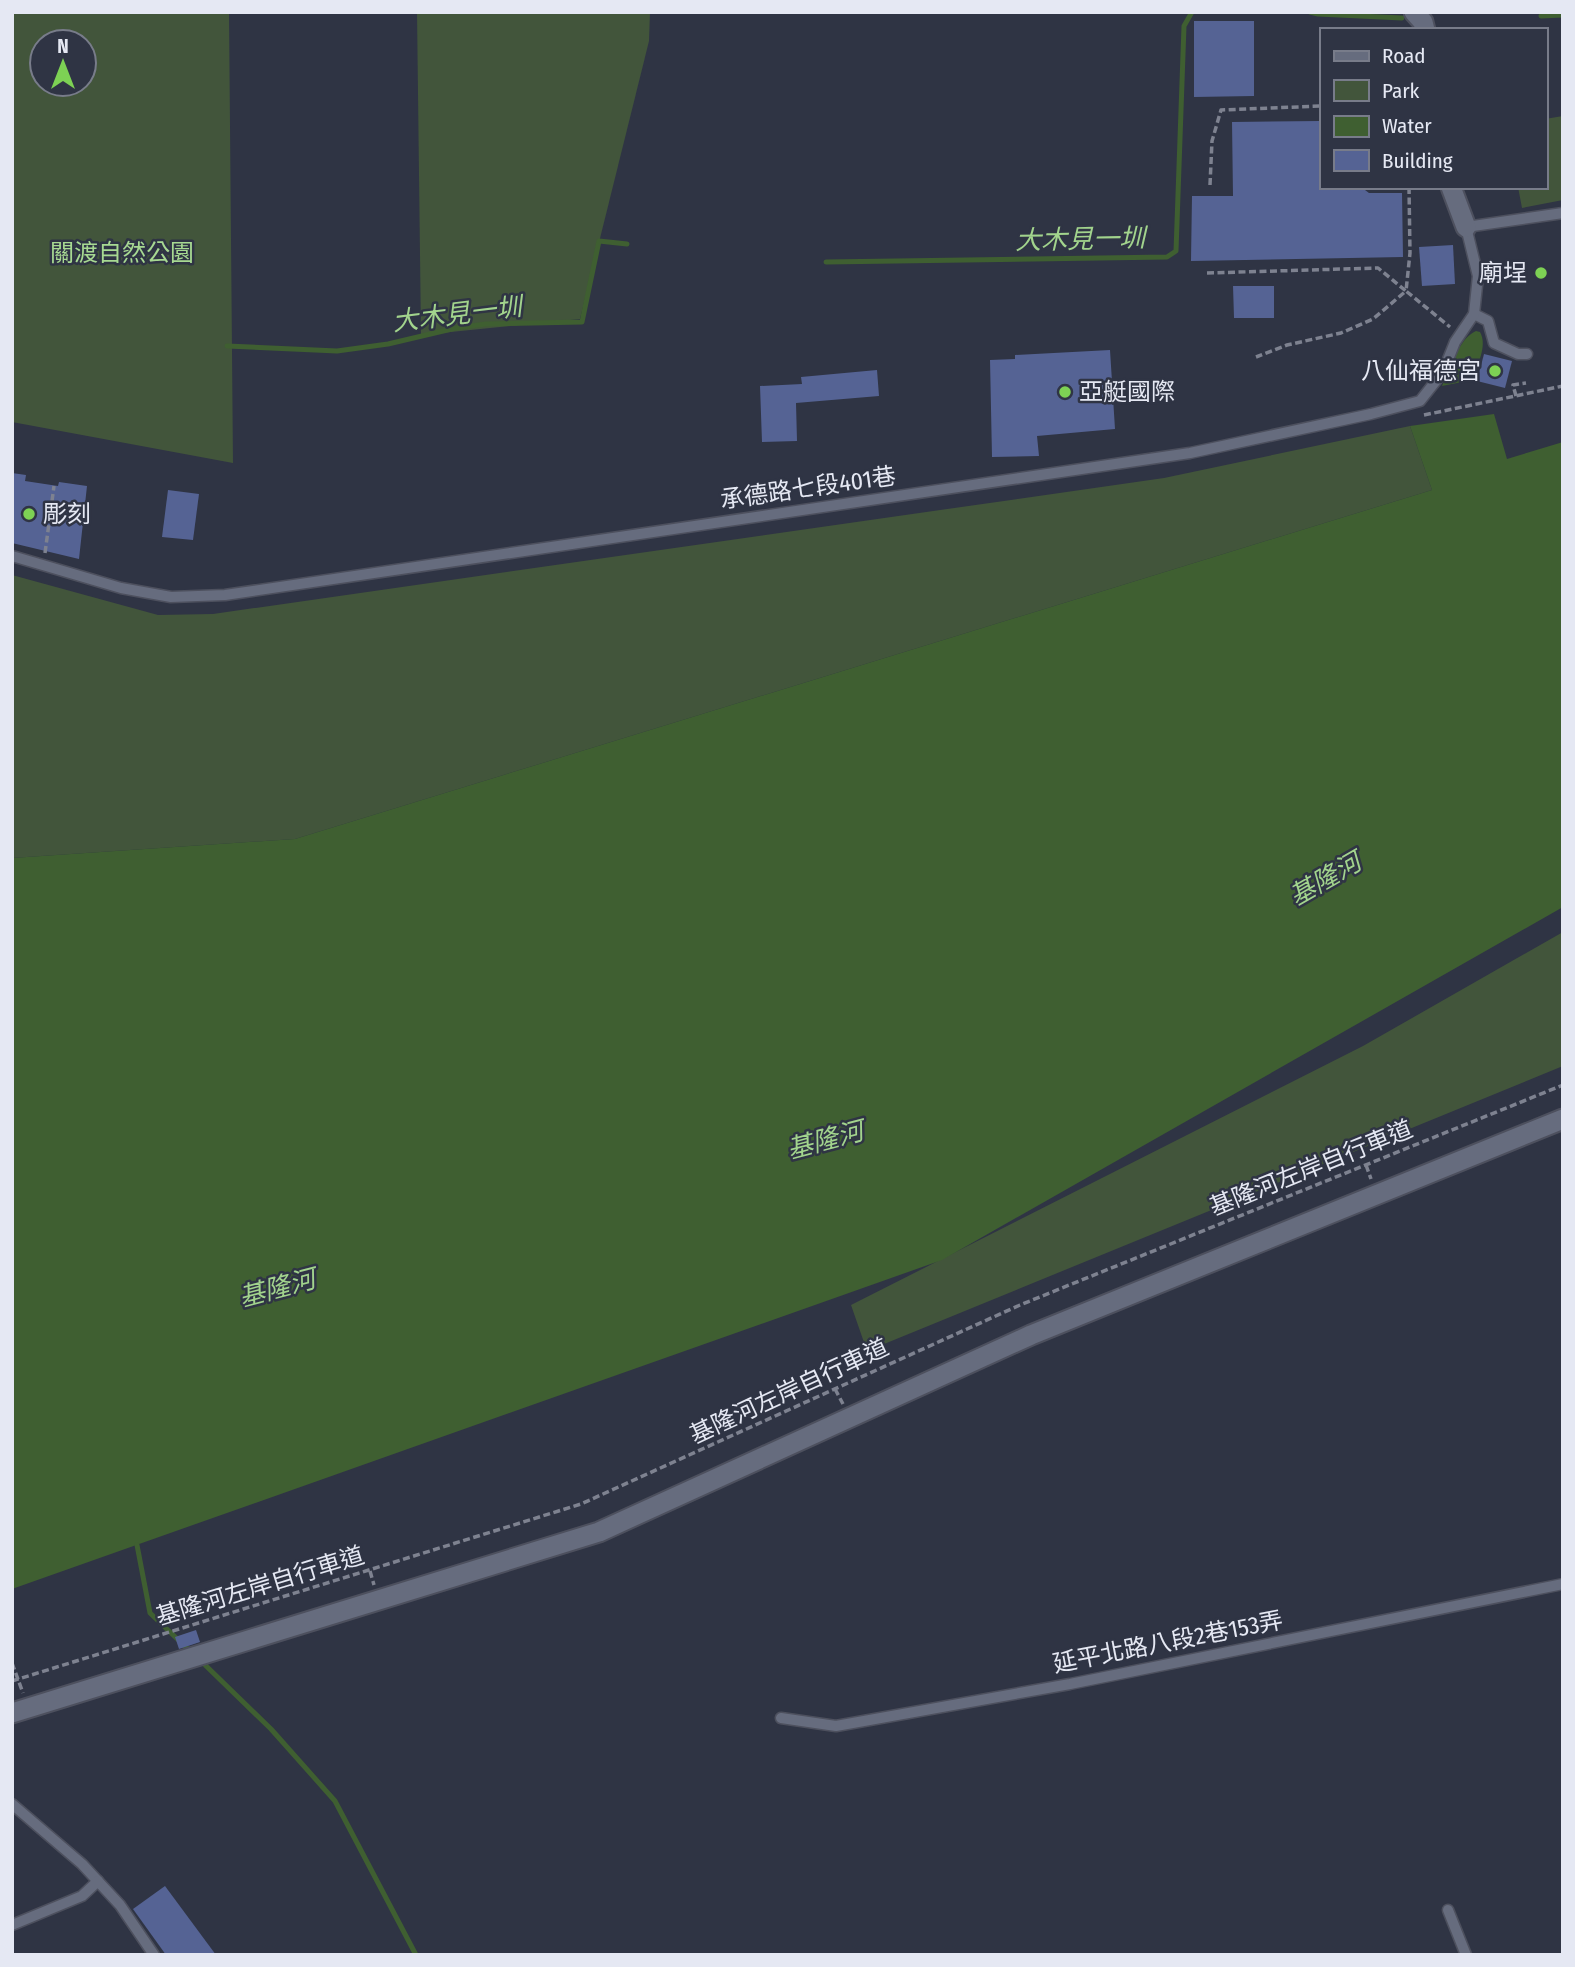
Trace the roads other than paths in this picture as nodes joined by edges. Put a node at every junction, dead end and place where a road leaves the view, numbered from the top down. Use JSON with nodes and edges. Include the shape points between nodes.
{"nodes":[{"id":1,"x":1414,"y":12,"type":"edge"},
{"id":2,"x":1424,"y":28,"type":"edge"},
{"id":3,"x":1452,"y":189,"type":"edge"},
{"id":4,"x":1563,"y":213,"type":"edge"},
{"id":5,"x":1466,"y":227,"type":"junction"},
{"id":6,"x":1474,"y":314,"type":"junction"},
{"id":7,"x":1527,"y":354,"type":"dead end"},
{"id":8,"x":12,"y":556,"type":"edge"},
{"id":9,"x":1563,"y":1119,"type":"edge"},
{"id":10,"x":1563,"y":1584,"type":"edge"},
{"id":11,"x":12,"y":1713,"type":"edge"},
{"id":12,"x":781,"y":1718,"type":"dead end"},
{"id":13,"x":12,"y":1804,"type":"edge"},
{"id":14,"x":98,"y":1881,"type":"junction"},
{"id":15,"x":1448,"y":1910,"type":"dead end"},
{"id":16,"x":12,"y":1924,"type":"edge"},
{"id":17,"x":154,"y":1955,"type":"edge"},
{"id":18,"x":1466,"y":1955,"type":"edge"}],
"edges":[{"from":1,"to":2,"type":"street"},
{"from":3,"to":5,"type":"street"},
{"from":4,"to":5,"type":"lane"},
{"from":5,"to":6,"type":"lane","name":"承德路七段401巷","via":[[1478,276]]},
{"from":6,"to":7,"type":"lane","via":[[1488,321],[1494,343]]},
{"from":6,"to":8,"type":"lane","name":"承德路七段401巷","via":[[1443,372],[1420,401],[1189,453],[225,595],[171,597]]},
{"from":9,"to":11,"type":"street","via":[[1031,1335],[599,1532]]},
{"from":10,"to":12,"type":"lane","name":"延平北路八段2巷153弄","via":[[1070,1684],[836,1726]]},
{"from":13,"to":14,"type":"lane"},
{"from":14,"to":16,"type":"lane","via":[[82,1896]]},
{"from":14,"to":17,"type":"lane"},
{"from":15,"to":18,"type":"lane"}]}
